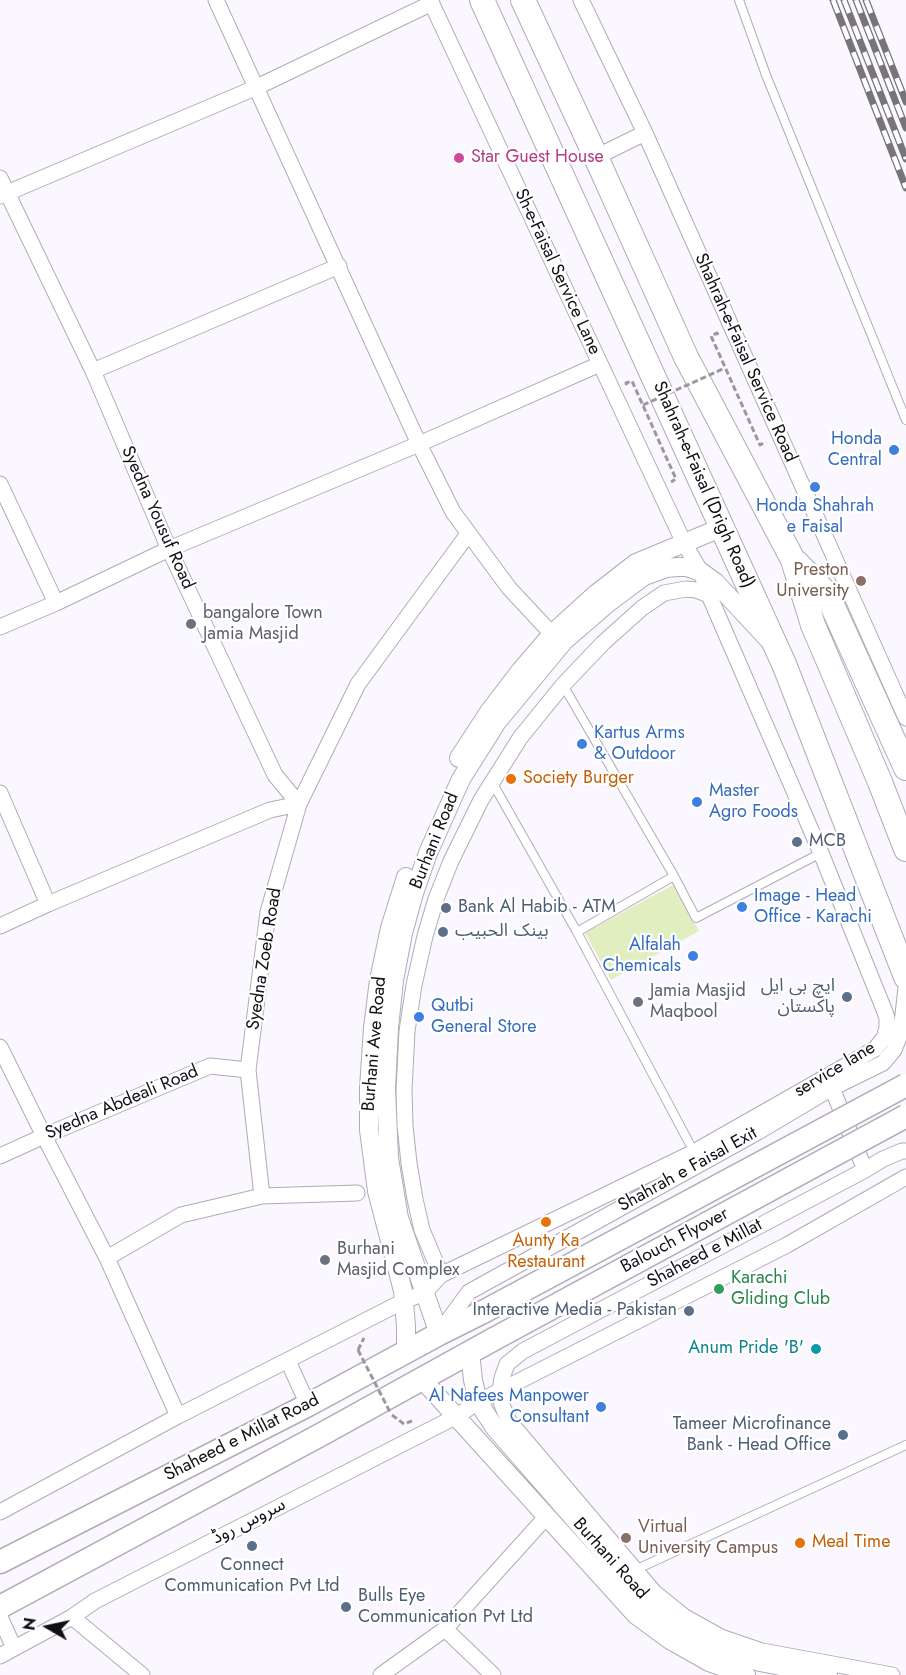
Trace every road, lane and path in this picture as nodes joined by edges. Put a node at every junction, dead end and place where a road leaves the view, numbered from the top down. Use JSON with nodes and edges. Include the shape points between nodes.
{"nodes":[{"id":1,"x":216,"y":0,"type":"edge"},
{"id":2,"x":482,"y":0,"type":"edge"},
{"id":3,"x":523,"y":0,"type":"edge"},
{"id":4,"x":581,"y":0,"type":"edge"},
{"id":5,"x":739,"y":0,"type":"edge"},
{"id":6,"x":431,"y":2,"type":"edge"},
{"id":7,"x":255,"y":88,"type":"junction"},
{"id":8,"x":645,"y":133,"type":"junction"},
{"id":9,"x":596,"y":157,"type":"junction"},
{"id":10,"x":0,"y":178,"type":"edge"},
{"id":11,"x":3,"y":195,"type":"edge"},
{"id":12,"x":339,"y":266,"type":"junction"},
{"id":13,"x":721,"y":342,"type":"dead end"},
{"id":14,"x":600,"y":364,"type":"junction"},
{"id":15,"x":725,"y":368,"type":"junction"},
{"id":16,"x":93,"y":371,"type":"junction"},
{"id":17,"x":629,"y":391,"type":"dead end"},
{"id":18,"x":643,"y":405,"type":"junction"},
{"id":19,"x":906,"y":420,"type":"edge"},
{"id":20,"x":762,"y":433,"type":"dead end"},
{"id":21,"x":419,"y":444,"type":"junction"},
{"id":22,"x":671,"y":482,"type":"dead end"},
{"id":23,"x":0,"y":484,"type":"edge"},
{"id":24,"x":723,"y":527,"type":"junction"},
{"id":25,"x":468,"y":534,"type":"junction"},
{"id":26,"x":684,"y":543,"type":"junction"},
{"id":27,"x":169,"y":549,"type":"junction"},
{"id":28,"x":793,"y":560,"type":"junction"},
{"id":29,"x":701,"y":572,"type":"junction"},
{"id":30,"x":709,"y":595,"type":"junction"},
{"id":31,"x":56,"y":603,"type":"junction"},
{"id":32,"x":0,"y":627,"type":"edge"},
{"id":33,"x":552,"y":634,"type":"junction"},
{"id":34,"x":775,"y":646,"type":"junction"},
{"id":35,"x":563,"y":685,"type":"junction"},
{"id":36,"x":906,"y":718,"type":"edge"},
{"id":37,"x":906,"y":768,"type":"edge"},
{"id":38,"x":492,"y":781,"type":"junction"},
{"id":39,"x":0,"y":793,"type":"edge"},
{"id":40,"x":299,"y":804,"type":"junction"},
{"id":41,"x":906,"y":849,"type":"edge"},
{"id":42,"x":821,"y":852,"type":"junction"},
{"id":43,"x":674,"y":876,"type":"junction"},
{"id":44,"x":48,"y":904,"type":"junction"},
{"id":45,"x":0,"y":926,"type":"edge"},
{"id":46,"x":578,"y":932,"type":"junction"},
{"id":47,"x":906,"y":977,"type":"edge"},
{"id":48,"x":906,"y":988,"type":"edge"},
{"id":49,"x":0,"y":1047,"type":"edge"},
{"id":50,"x":248,"y":1070,"type":"junction"},
{"id":51,"x":906,"y":1085,"type":"edge"},
{"id":52,"x":832,"y":1088,"type":"junction"},
{"id":53,"x":906,"y":1116,"type":"edge"},
{"id":54,"x":44,"y":1136,"type":"junction"},
{"id":55,"x":906,"y":1151,"type":"edge"},
{"id":56,"x":694,"y":1152,"type":"junction"},
{"id":57,"x":0,"y":1156,"type":"edge"},
{"id":58,"x":865,"y":1170,"type":"junction"},
{"id":59,"x":906,"y":1177,"type":"edge"},
{"id":60,"x":357,"y":1193,"type":"dead end"},
{"id":61,"x":262,"y":1196,"type":"junction"},
{"id":62,"x":107,"y":1258,"type":"junction"},
{"id":63,"x":441,"y":1275,"type":"junction"},
{"id":64,"x":424,"y":1293,"type":"junction"},
{"id":65,"x":404,"y":1301,"type":"junction"},
{"id":66,"x":483,"y":1312,"type":"joint"},
{"id":67,"x":439,"y":1334,"type":"junction"},
{"id":68,"x":358,"y":1350,"type":"dead end"},
{"id":69,"x":406,"y":1353,"type":"junction"},
{"id":70,"x":470,"y":1353,"type":"junction"},
{"id":71,"x":288,"y":1361,"type":"junction"},
{"id":72,"x":444,"y":1368,"type":"joint"},
{"id":73,"x":422,"y":1379,"type":"junction"},
{"id":74,"x":500,"y":1392,"type":"junction"},
{"id":75,"x":313,"y":1402,"type":"junction"},
{"id":76,"x":478,"y":1402,"type":"junction"},
{"id":77,"x":178,"y":1416,"type":"junction"},
{"id":78,"x":457,"y":1416,"type":"junction"},
{"id":79,"x":420,"y":1418,"type":"dead end"},
{"id":80,"x":324,"y":1433,"type":"junction"},
{"id":81,"x":906,"y":1445,"type":"edge"},
{"id":82,"x":2,"y":1508,"type":"edge"},
{"id":83,"x":547,"y":1516,"type":"junction"},
{"id":84,"x":83,"y":1541,"type":"junction"},
{"id":85,"x":0,"y":1562,"type":"edge"},
{"id":86,"x":635,"y":1570,"type":"junction"},
{"id":87,"x":0,"y":1573,"type":"edge"},
{"id":88,"x":0,"y":1593,"type":"edge"},
{"id":89,"x":0,"y":1607,"type":"edge"},
{"id":90,"x":0,"y":1617,"type":"edge"},
{"id":91,"x":72,"y":1617,"type":"junction"},
{"id":92,"x":445,"y":1629,"type":"junction"},
{"id":93,"x":14,"y":1648,"type":"junction"},
{"id":94,"x":0,"y":1656,"type":"edge"},
{"id":95,"x":387,"y":1674,"type":"edge"},
{"id":96,"x":142,"y":1675,"type":"edge"},
{"id":97,"x":493,"y":1675,"type":"edge"},
{"id":98,"x":746,"y":1675,"type":"edge"},
{"id":99,"x":828,"y":1675,"type":"edge"},
{"id":100,"x":892,"y":1675,"type":"edge"}],
"edges":[{"from":1,"to":7,"type":"street"},
{"from":2,"to":24,"type":"highway","name":"Shahrah-e-Faisal (Drigh Road)"},
{"from":3,"to":9,"type":"highway","name":"Shahrah-e-Faisal (Drigh Road)"},
{"from":4,"to":8,"type":"street","name":"Shahrah-e-Faisal Service Road"},
{"from":5,"to":19,"type":"lane"},
{"from":6,"to":7,"type":"street"},
{"from":6,"to":14,"type":"street","name":"Sh-e-Faisal Service Lane"},
{"from":7,"to":11,"type":"street"},
{"from":7,"to":12,"type":"street"},
{"from":8,"to":9,"type":"street"},
{"from":8,"to":36,"type":"street","name":"Shahrah-e-Faisal Service Road"},
{"from":9,"to":28,"type":"highway","name":"Shahrah-e-Faisal (Drigh Road)","via":[[686,357]]},
{"from":10,"to":11,"type":"street","name":"Syedna Yousuf Road"},
{"from":11,"to":16,"type":"street","name":"Syedna Yousuf Road"},
{"from":12,"to":16,"type":"street"},
{"from":12,"to":21,"type":"street"},
{"from":13,"to":15,"type":"path","via":[[717,333],[711,336]]},
{"from":14,"to":21,"type":"street"},
{"from":14,"to":26,"type":"street","name":"Sh-e-Faisal Service Lane"},
{"from":15,"to":18,"type":"path","bridge":true},
{"from":15,"to":20,"type":"path","via":[[760,446],[766,442]]},
{"from":16,"to":27,"type":"street","name":"Syedna Yousuf Road"},
{"from":17,"to":18,"type":"path","via":[[626,383],[632,381]]},
{"from":18,"to":22,"type":"path","via":[[676,479]]},
{"from":21,"to":25,"type":"street"},
{"from":21,"to":27,"type":"street"},
{"from":23,"to":31,"type":"street"},
{"from":24,"to":26,"type":"street"},
{"from":24,"to":34,"type":"highway","name":"Shahrah-e-Faisal (Drigh Road)"},
{"from":25,"to":33,"type":"street","via":[[508,588]]},
{"from":25,"to":40,"type":"street","name":"Syedna Zoeb Road","via":[[358,684]]},
{"from":26,"to":29,"type":"street","name":"Sh-e-Faisal Service Lane"},
{"from":26,"to":33,"type":"street","via":[[636,563]]},
{"from":27,"to":31,"type":"street"},
{"from":27,"to":40,"type":"street","name":"Syedna Yousuf Road","via":[[275,775]]},
{"from":28,"to":37,"type":"highway","via":[[827,594]]},
{"from":28,"to":41,"type":"highway","name":"Shahrah-e-Faisal (Drigh Road)","via":[[813,626]]},
{"from":29,"to":30,"type":"street","name":"service lane"},
{"from":29,"to":34,"type":"street"},
{"from":29,"to":64,"type":"street","name":"Burhani Road","via":[[678,567],[644,576],[564,641],[497,722],[461,778],[428,853],[403,933],[394,980],[386,1089],[394,1195]]},
{"from":30,"to":35,"type":"street","via":[[696,590],[675,590],[652,600]]},
{"from":30,"to":42,"type":"street","name":"service lane"},
{"from":31,"to":32,"type":"street"},
{"from":33,"to":65,"type":"street","name":"Burhani Ave Road","via":[[489,712],[450,773],[416,849],[379,980],[369,1130],[377,1191]]},
{"from":34,"to":47,"type":"highway","name":"Shahrah-e-Faisal (Drigh Road)"},
{"from":35,"to":38,"type":"street","via":[[520,738]]},
{"from":35,"to":43,"type":"lane"},
{"from":38,"to":46,"type":"lane"},
{"from":38,"to":63,"type":"street","via":[[436,899],[407,1031],[404,1090],[408,1163],[422,1230]]},
{"from":39,"to":44,"type":"street"},
{"from":40,"to":44,"type":"street","via":[[270,810]]},
{"from":40,"to":50,"type":"street","name":"Syedna Zoeb Road","via":[[268,912]]},
{"from":42,"to":43,"type":"lane","via":[[696,918]]},
{"from":42,"to":56,"type":"street","name":"service lane","via":[[885,1012],[884,1038],[875,1049]]},
{"from":43,"to":46,"type":"lane"},
{"from":44,"to":45,"type":"street"},
{"from":46,"to":56,"type":"lane"},
{"from":48,"to":52,"type":"street","name":"Shahrah e Faisal Exit","via":[[901,1032],[894,1050],[883,1063]]},
{"from":49,"to":54,"type":"street"},
{"from":50,"to":54,"type":"street","name":"Syedna Abdeali Road","via":[[210,1066]]},
{"from":50,"to":61,"type":"street","name":"Syedna Zoeb Road"},
{"from":51,"to":66,"type":"main road","name":"Balouch Flyover","bridge":true},
{"from":52,"to":58,"type":"street"},
{"from":52,"to":67,"type":"street","name":"Shahrah e Faisal Exit","via":[[469,1292]]},
{"from":53,"to":70,"type":"main road","name":"Balouch Flyover","bridge":true},
{"from":54,"to":57,"type":"street","name":"Syedna Abdeali Road"},
{"from":54,"to":62,"type":"street"},
{"from":55,"to":58,"type":"street","name":"Shaheed e Millat"},
{"from":56,"to":63,"type":"street","name":"service lane"},
{"from":58,"to":74,"type":"street","name":"Shaheed e Millat","via":[[523,1351],[507,1364]]},
{"from":59,"to":74,"type":"street","via":[[787,1245]]},
{"from":60,"to":61,"type":"street"},
{"from":61,"to":62,"type":"street","via":[[181,1215]]},
{"from":62,"to":77,"type":"street"},
{"from":63,"to":64,"type":"street","name":"service lane"},
{"from":64,"to":65,"type":"street","name":"service lane"},
{"from":64,"to":67,"type":"street","name":"Burhani Road"},
{"from":65,"to":69,"type":"street","name":"Burhani Ave Road"},
{"from":65,"to":71,"type":"street","name":"service lane"},
{"from":66,"to":67,"type":"main road","name":"Shaheed e Millat Road"},
{"from":67,"to":69,"type":"main road","name":"Shaheed e Millat Road"},
{"from":68,"to":79,"type":"path","bridge":true,"via":[[391,1414],[404,1424]]},
{"from":69,"to":75,"type":"main road","name":"Shaheed e Millat Road"},
{"from":70,"to":72,"type":"main road","name":"Balouch Flyover"},
{"from":70,"to":76,"type":"street","name":"Burhani Road"},
{"from":71,"to":75,"type":"street"},
{"from":71,"to":77,"type":"street","name":"service lane"},
{"from":72,"to":73,"type":"main road","name":"Shaheed e Millat Road"},
{"from":73,"to":78,"type":"street","name":"Burhani Road"},
{"from":73,"to":80,"type":"main road","name":"Shaheed e Millat Road"},
{"from":74,"to":76,"type":"street","name":"سروس روڈ"},
{"from":74,"to":86,"type":"street","via":[[509,1420]]},
{"from":75,"to":84,"type":"main road","via":[[303,1417]]},
{"from":75,"to":85,"type":"main road","name":"Shaheed e Millat Road"},
{"from":76,"to":78,"type":"street","name":"سروس روڈ"},
{"from":76,"to":99,"type":"street","name":"Burhani Road","via":[[495,1428],[647,1602],[718,1647],[760,1662]]},
{"from":77,"to":82,"type":"street","name":"service lane"},
{"from":78,"to":83,"type":"street","name":"Burhani Road"},
{"from":78,"to":91,"type":"street","name":"سروس روڈ","via":[[95,1600]]},
{"from":80,"to":84,"type":"main road","via":[[308,1434]]},
{"from":80,"to":89,"type":"main road","name":"Shaheed e Millat Road"},
{"from":81,"to":86,"type":"lane"},
{"from":83,"to":92,"type":"street"},
{"from":83,"to":98,"type":"street","name":"Burhani Road","via":[[636,1615],[709,1662]]},
{"from":84,"to":87,"type":"main road"},
{"from":84,"to":88,"type":"main road"},
{"from":86,"to":100,"type":"street","via":[[654,1592],[685,1617],[721,1636],[762,1652]]},
{"from":90,"to":93,"type":"street"},
{"from":91,"to":93,"type":"street","name":"سروس روڈ"},
{"from":91,"to":96,"type":"street"},
{"from":92,"to":95,"type":"street"},
{"from":92,"to":97,"type":"street"},
{"from":93,"to":94,"type":"street","name":"سروس روڈ"}]}
